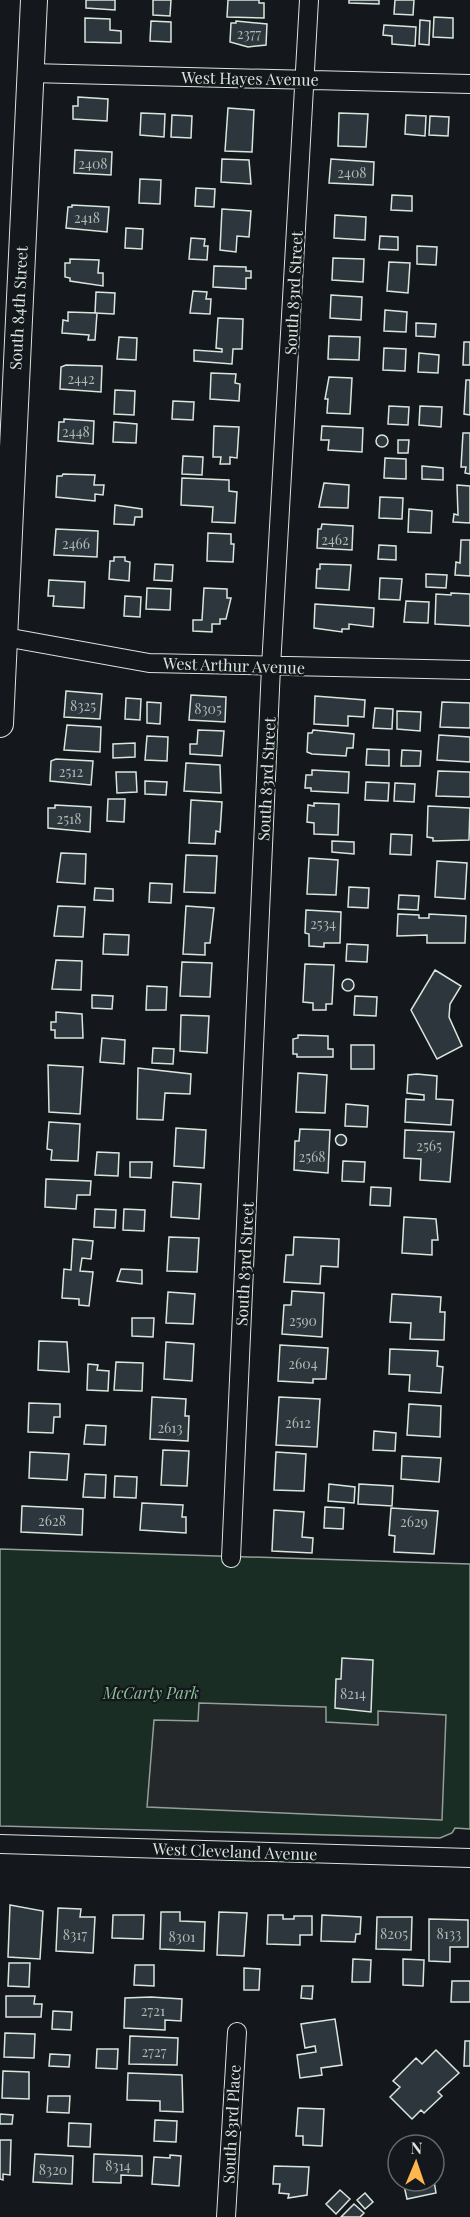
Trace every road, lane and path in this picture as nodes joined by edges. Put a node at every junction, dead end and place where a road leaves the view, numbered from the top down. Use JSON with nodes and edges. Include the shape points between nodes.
{"nodes":[{"id":1,"x":34,"y":0,"type":"edge"},
{"id":2,"x":309,"y":0,"type":"edge"},
{"id":3,"x":30,"y":73,"type":"junction"},
{"id":4,"x":305,"y":80,"type":"junction"},
{"id":5,"x":470,"y":84,"type":"edge"},
{"id":6,"x":1,"y":636,"type":"edge"},
{"id":7,"x":271,"y":667,"type":"junction"},
{"id":8,"x":470,"y":670,"type":"edge"},
{"id":9,"x":0,"y":724,"type":"edge"},
{"id":10,"x":231,"y":1557,"type":"dead end"},
{"id":11,"x":0,"y":1844,"type":"edge"},
{"id":12,"x":470,"y":1858,"type":"edge"},
{"id":13,"x":237,"y":2032,"type":"dead end"},
{"id":14,"x":226,"y":2217,"type":"edge"}],
"edges":[{"from":1,"to":3,"type":"street","name":"South 84th Street"},
{"from":2,"to":4,"type":"street","name":"South 83rd Street"},
{"from":3,"to":4,"type":"street","name":"West Hayes Avenue"},
{"from":3,"to":6,"type":"street","name":"South 84th Street"},
{"from":4,"to":5,"type":"street","name":"West Hayes Avenue"},
{"from":4,"to":7,"type":"street","name":"South 83rd Street"},
{"from":6,"to":7,"type":"street","name":"West Arthur Avenue","via":[[149,663]]},
{"from":6,"to":9,"type":"street","name":"South 84th Street"},
{"from":7,"to":8,"type":"street","name":"West Arthur Avenue"},
{"from":7,"to":10,"type":"street","name":"South 83rd Street"},
{"from":11,"to":12,"type":"street","name":"West Cleveland Avenue"},
{"from":13,"to":14,"type":"street","name":"South 83rd Place"}]}
